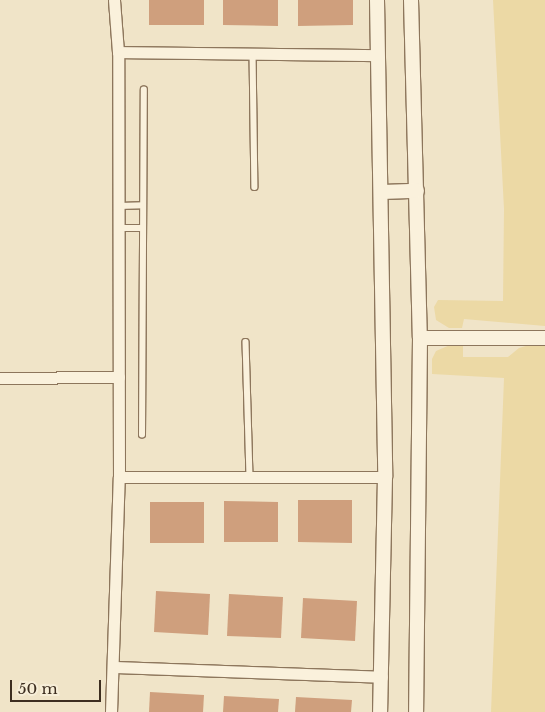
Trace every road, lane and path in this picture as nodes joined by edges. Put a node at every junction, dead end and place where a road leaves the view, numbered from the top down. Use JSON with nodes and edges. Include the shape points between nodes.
{"nodes":[{"id":1,"x":114,"y":0,"type":"edge"},
{"id":2,"x":377,"y":0,"type":"edge"},
{"id":3,"x":411,"y":0,"type":"edge"},
{"id":4,"x":118,"y":52,"type":"junction"},
{"id":5,"x":252,"y":52,"type":"junction"},
{"id":6,"x":378,"y":55,"type":"junction"},
{"id":7,"x":144,"y":90,"type":"dead end"},
{"id":8,"x":255,"y":186,"type":"dead end"},
{"id":9,"x":417,"y":191,"type":"junction"},
{"id":10,"x":382,"y":192,"type":"junction"},
{"id":11,"x":143,"y":205,"type":"junction"},
{"id":12,"x":118,"y":206,"type":"junction"},
{"id":13,"x":119,"y":228,"type":"junction"},
{"id":14,"x":143,"y":228,"type":"junction"},
{"id":15,"x":420,"y":338,"type":"junction"},
{"id":16,"x":545,"y":338,"type":"edge"},
{"id":17,"x":246,"y":342,"type":"dead end"},
{"id":18,"x":0,"y":378,"type":"edge"},
{"id":19,"x":119,"y":378,"type":"junction"},
{"id":20,"x":142,"y":435,"type":"dead end"},
{"id":21,"x":250,"y":475,"type":"junction"},
{"id":22,"x":119,"y":477,"type":"junction"},
{"id":23,"x":385,"y":477,"type":"junction"},
{"id":24,"x":114,"y":667,"type":"junction"},
{"id":25,"x":382,"y":677,"type":"junction"},
{"id":26,"x":111,"y":712,"type":"edge"},
{"id":27,"x":380,"y":712,"type":"edge"},
{"id":28,"x":416,"y":712,"type":"edge"}],
"edges":[{"from":1,"to":4,"type":"street"},
{"from":2,"to":6,"type":"street"},
{"from":3,"to":9,"type":"street"},
{"from":4,"to":5,"type":"street"},
{"from":4,"to":12,"type":"street"},
{"from":5,"to":6,"type":"street"},
{"from":5,"to":8,"type":"lane"},
{"from":6,"to":10,"type":"street"},
{"from":7,"to":11,"type":"lane"},
{"from":9,"to":10,"type":"street"},
{"from":9,"to":15,"type":"street"},
{"from":10,"to":23,"type":"street"},
{"from":11,"to":12,"type":"lane"},
{"from":11,"to":14,"type":"lane"},
{"from":12,"to":13,"type":"street"},
{"from":13,"to":14,"type":"lane"},
{"from":13,"to":19,"type":"street"},
{"from":14,"to":20,"type":"lane"},
{"from":15,"to":16,"type":"street"},
{"from":15,"to":28,"type":"street"},
{"from":17,"to":21,"type":"lane"},
{"from":18,"to":19,"type":"street"},
{"from":19,"to":22,"type":"street"},
{"from":21,"to":22,"type":"street"},
{"from":21,"to":23,"type":"street"},
{"from":22,"to":24,"type":"street"},
{"from":23,"to":25,"type":"street"},
{"from":24,"to":25,"type":"street"},
{"from":24,"to":26,"type":"street"},
{"from":25,"to":27,"type":"street"}]}
